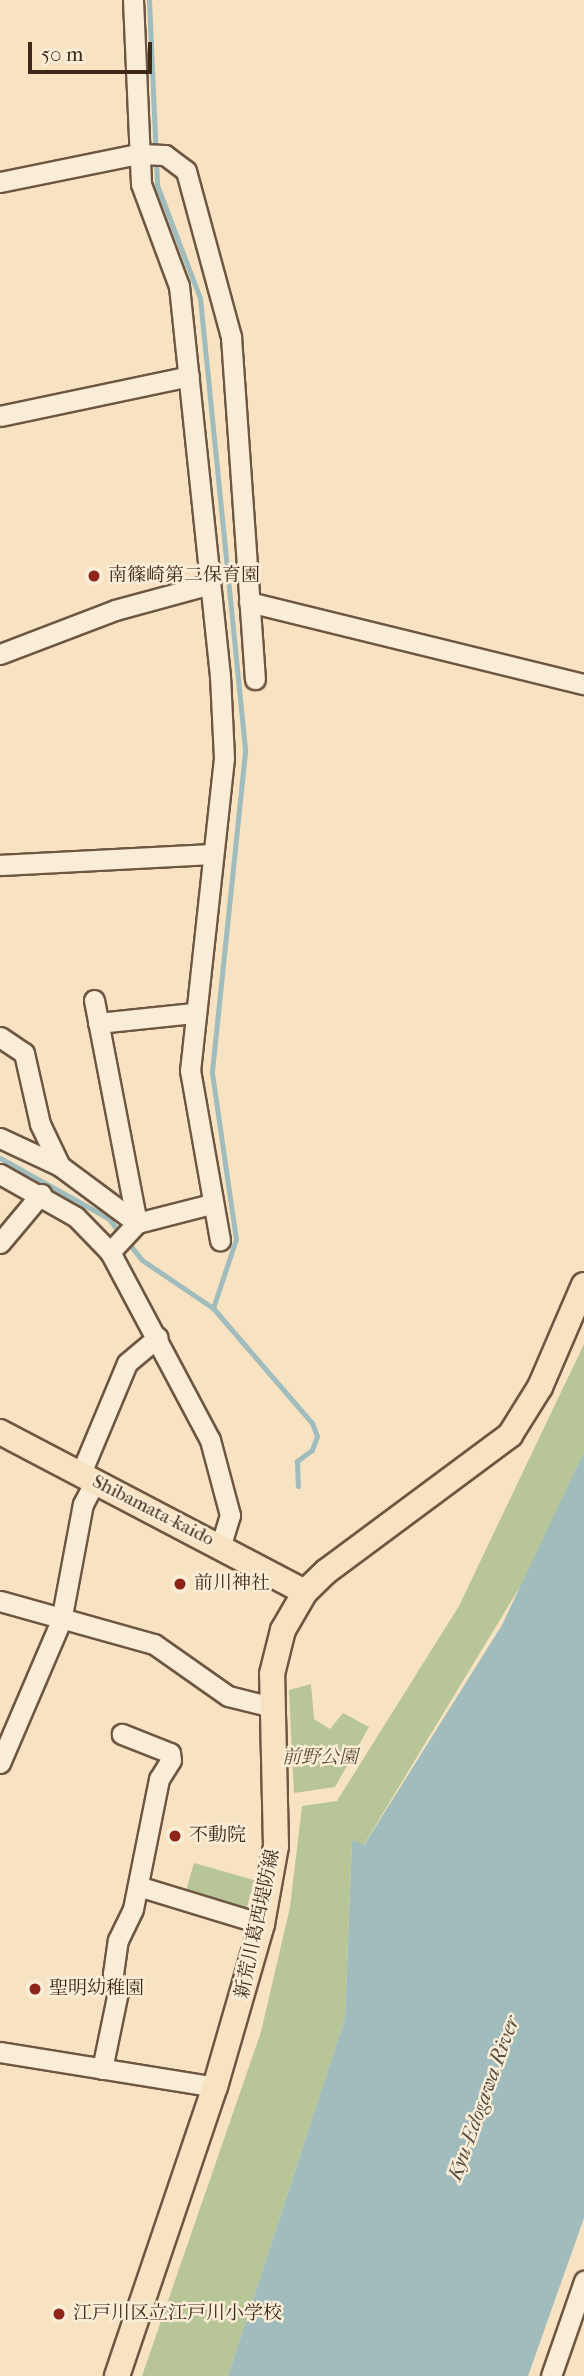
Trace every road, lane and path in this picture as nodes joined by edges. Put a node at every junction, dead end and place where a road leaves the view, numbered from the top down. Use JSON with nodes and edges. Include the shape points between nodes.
{"nodes":[{"id":1,"x":133,"y":0,"type":"edge"},
{"id":2,"x":138,"y":155,"type":"junction"},
{"id":3,"x":0,"y":182,"type":"edge"},
{"id":4,"x":189,"y":376,"type":"junction"},
{"id":5,"x":0,"y":416,"type":"edge"},
{"id":6,"x":207,"y":585,"type":"junction"},
{"id":7,"x":249,"y":602,"type":"junction"},
{"id":8,"x":0,"y":654,"type":"edge"},
{"id":9,"x":255,"y":679,"type":"dead end"},
{"id":10,"x":584,"y":684,"type":"edge"},
{"id":11,"x":212,"y":853,"type":"junction"},
{"id":12,"x":0,"y":865,"type":"edge"},
{"id":13,"x":94,"y":1000,"type":"dead end"},
{"id":14,"x":193,"y":1013,"type":"junction"},
{"id":15,"x":98,"y":1023,"type":"junction"},
{"id":16,"x":0,"y":1037,"type":"edge"},
{"id":17,"x":0,"y":1138,"type":"edge"},
{"id":18,"x":60,"y":1166,"type":"junction"},
{"id":19,"x":0,"y":1174,"type":"edge"},
{"id":20,"x":41,"y":1194,"type":"junction"},
{"id":21,"x":211,"y":1204,"type":"junction"},
{"id":22,"x":138,"y":1223,"type":"junction"},
{"id":23,"x":220,"y":1240,"type":"dead end"},
{"id":24,"x":0,"y":1242,"type":"edge"},
{"id":25,"x":110,"y":1252,"type":"junction"},
{"id":26,"x":584,"y":1285,"type":"edge"},
{"id":27,"x":158,"y":1337,"type":"junction"},
{"id":28,"x":0,"y":1432,"type":"edge"},
{"id":29,"x":88,"y":1477,"type":"junction"},
{"id":30,"x":220,"y":1545,"type":"junction"},
{"id":31,"x":305,"y":1592,"type":"junction"},
{"id":32,"x":0,"y":1601,"type":"edge"},
{"id":33,"x":61,"y":1621,"type":"junction"},
{"id":34,"x":272,"y":1707,"type":"junction"},
{"id":35,"x":122,"y":1734,"type":"dead end"},
{"id":36,"x":1,"y":1758,"type":"edge"},
{"id":37,"x":138,"y":1886,"type":"junction"},
{"id":38,"x":262,"y":1924,"type":"junction"},
{"id":39,"x":0,"y":2052,"type":"edge"},
{"id":40,"x":102,"y":2069,"type":"junction"},
{"id":41,"x":215,"y":2087,"type":"junction"},
{"id":42,"x":584,"y":2281,"type":"edge"},
{"id":43,"x":117,"y":2376,"type":"edge"},
{"id":44,"x":551,"y":2376,"type":"edge"}],
"edges":[{"from":1,"to":2,"type":"street"},
{"from":2,"to":3,"type":"street"},
{"from":2,"to":4,"type":"street","via":[[148,213],[179,286]]},
{"from":2,"to":7,"type":"street","via":[[165,155],[186,171],[214,263],[242,437]]},
{"from":4,"to":5,"type":"street"},
{"from":4,"to":6,"type":"street","via":[[202,456]]},
{"from":6,"to":8,"type":"street","via":[[115,610]]},
{"from":6,"to":11,"type":"street","via":[[225,758]]},
{"from":7,"to":9,"type":"street"},
{"from":7,"to":10,"type":"street"},
{"from":11,"to":12,"type":"street"},
{"from":11,"to":14,"type":"street"},
{"from":13,"to":15,"type":"street"},
{"from":14,"to":15,"type":"street"},
{"from":14,"to":21,"type":"street","via":[[192,1107]]},
{"from":15,"to":22,"type":"street"},
{"from":16,"to":18,"type":"street","via":[[24,1053],[40,1124]]},
{"from":17,"to":18,"type":"street"},
{"from":18,"to":22,"type":"street"},
{"from":19,"to":20,"type":"street"},
{"from":20,"to":24,"type":"street"},
{"from":20,"to":25,"type":"street"},
{"from":21,"to":22,"type":"street"},
{"from":21,"to":23,"type":"street"},
{"from":22,"to":25,"type":"street"},
{"from":25,"to":27,"type":"street"},
{"from":26,"to":31,"type":"main road","name":"新荒川葛西堤防線","via":[[540,1387],[510,1434]]},
{"from":27,"to":29,"type":"street","via":[[127,1363]]},
{"from":27,"to":30,"type":"street","via":[[217,1463],[230,1515]]},
{"from":28,"to":29,"type":"main road","name":"Shibamata-kaido"},
{"from":29,"to":30,"type":"main road","name":"Shibamata-kaido"},
{"from":29,"to":33,"type":"street"},
{"from":30,"to":31,"type":"main road","name":"Shibamata-kaido"},
{"from":31,"to":34,"type":"main road","name":"新荒川葛西堤防線","via":[[274,1658]]},
{"from":32,"to":33,"type":"street"},
{"from":33,"to":34,"type":"street","via":[[154,1644],[228,1696]]},
{"from":33,"to":36,"type":"street"},
{"from":34,"to":38,"type":"main road","name":"新荒川葛西堤防線","via":[[276,1846]]},
{"from":35,"to":37,"type":"street","via":[[170,1752],[144,1829]]},
{"from":37,"to":38,"type":"street"},
{"from":37,"to":40,"type":"street","via":[[118,1940],[113,1974],[118,1992]]},
{"from":38,"to":41,"type":"main road","name":"新荒川葛西堤防線"},
{"from":39,"to":40,"type":"street"},
{"from":40,"to":41,"type":"street"},
{"from":41,"to":43,"type":"main road","name":"新荒川葛西堤防線"},
{"from":42,"to":44,"type":"street"}]}
